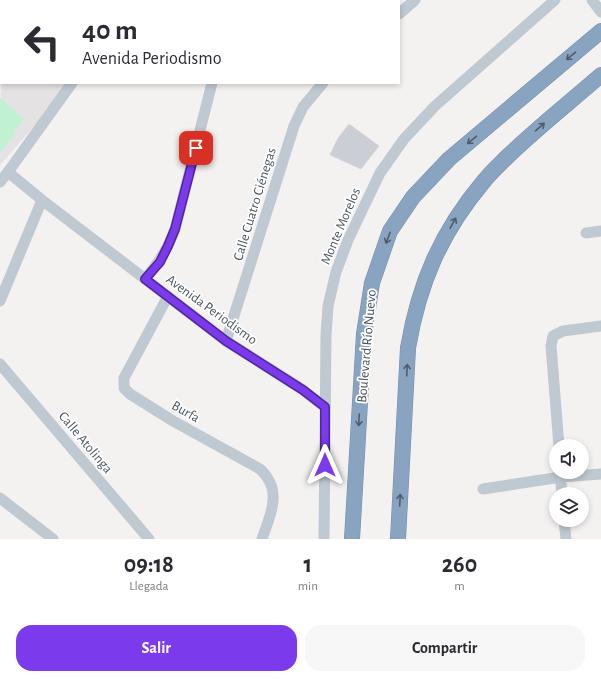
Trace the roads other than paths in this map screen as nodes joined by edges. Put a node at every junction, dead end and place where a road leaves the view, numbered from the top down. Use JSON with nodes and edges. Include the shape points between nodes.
{"nodes":[{"id":1,"x":415,"y":0,"type":"edge"},
{"id":2,"x":555,"y":0,"type":"edge"},
{"id":3,"x":592,"y":0,"type":"edge"},
{"id":4,"x":601,"y":12,"type":"edge"},
{"id":5,"x":400,"y":13,"type":"edge"},
{"id":6,"x":601,"y":31,"type":"edge"},
{"id":7,"x":601,"y":75,"type":"edge"},
{"id":8,"x":71,"y":84,"type":"edge"},
{"id":9,"x":212,"y":84,"type":"edge"},
{"id":10,"x":322,"y":84,"type":"edge"},
{"id":11,"x":8,"y":172,"type":"junction"},
{"id":12,"x":0,"y":182,"type":"edge"},
{"id":13,"x":42,"y":200,"type":"junction"},
{"id":14,"x":601,"y":232,"type":"edge"},
{"id":15,"x":586,"y":233,"type":"dead end"},
{"id":16,"x":145,"y":279,"type":"junction"},
{"id":17,"x":168,"y":296,"type":"junction"},
{"id":18,"x":0,"y":301,"type":"edge"},
{"id":19,"x":601,"y":326,"type":"edge"},
{"id":20,"x":226,"y":341,"type":"junction"},
{"id":21,"x":0,"y":364,"type":"edge"},
{"id":22,"x":325,"y":407,"type":"junction"},
{"id":23,"x":558,"y":439,"type":"edge"},
{"id":24,"x":589,"y":474,"type":"edge"},
{"id":25,"x":601,"y":474,"type":"edge"},
{"id":26,"x":549,"y":477,"type":"edge"},
{"id":27,"x":483,"y":489,"type":"dead end"},
{"id":28,"x":0,"y":498,"type":"edge"},
{"id":29,"x":565,"y":527,"type":"edge"},
{"id":30,"x":53,"y":539,"type":"edge"},
{"id":31,"x":149,"y":539,"type":"edge"},
{"id":32,"x":262,"y":539,"type":"edge"},
{"id":33,"x":324,"y":539,"type":"edge"},
{"id":34,"x":352,"y":539,"type":"edge"},
{"id":35,"x":398,"y":539,"type":"edge"},
{"id":36,"x":566,"y":539,"type":"edge"}],
"edges":[{"from":1,"to":5,"type":"street"},
{"from":2,"to":22,"type":"street","name":"Monte Morelos","via":[[435,106],[404,139],[380,173],[348,240],[336,272],[328,306]]},
{"from":3,"to":4,"type":"street"},
{"from":6,"to":34,"type":"highway","name":"Boulevard Río Nuevo","one_way":true,"via":[[449,159],[413,197],[390,231],[372,283],[364,334]]},
{"from":35,"to":7,"type":"highway","one_way":true,"via":[[408,348],[412,322],[434,257],[457,216],[484,180]]},
{"from":8,"to":11,"type":"street"},
{"from":9,"to":16,"type":"street","via":[[175,229],[160,262]]},
{"from":10,"to":20,"type":"street","name":"Calle Cuatro Ciénegas","via":[[303,107],[294,126]]},
{"from":11,"to":12,"type":"street"},
{"from":11,"to":13,"type":"street","name":"Avenida Periodismo"},
{"from":13,"to":16,"type":"street","name":"Avenida Periodismo"},
{"from":13,"to":18,"type":"street"},
{"from":14,"to":15,"type":"street"},
{"from":16,"to":17,"type":"street","name":"Avenida Periodismo"},
{"from":17,"to":20,"type":"street","name":"Avenida Periodismo"},
{"from":17,"to":32,"type":"street","name":"Burfa","via":[[124,378],[124,388],[173,421],[260,470],[268,478],[273,489],[273,499]]},
{"from":19,"to":23,"type":"street","via":[[563,331],[552,336]]},
{"from":20,"to":22,"type":"street","name":"Avenida Periodismo"},
{"from":21,"to":31,"type":"street","name":"Calle Atolinga"},
{"from":22,"to":33,"type":"street","name":"Monte Morelos"},
{"from":24,"to":25,"type":"street"},
{"from":26,"to":27,"type":"street"},
{"from":28,"to":30,"type":"street"},
{"from":29,"to":36,"type":"street"}]}
